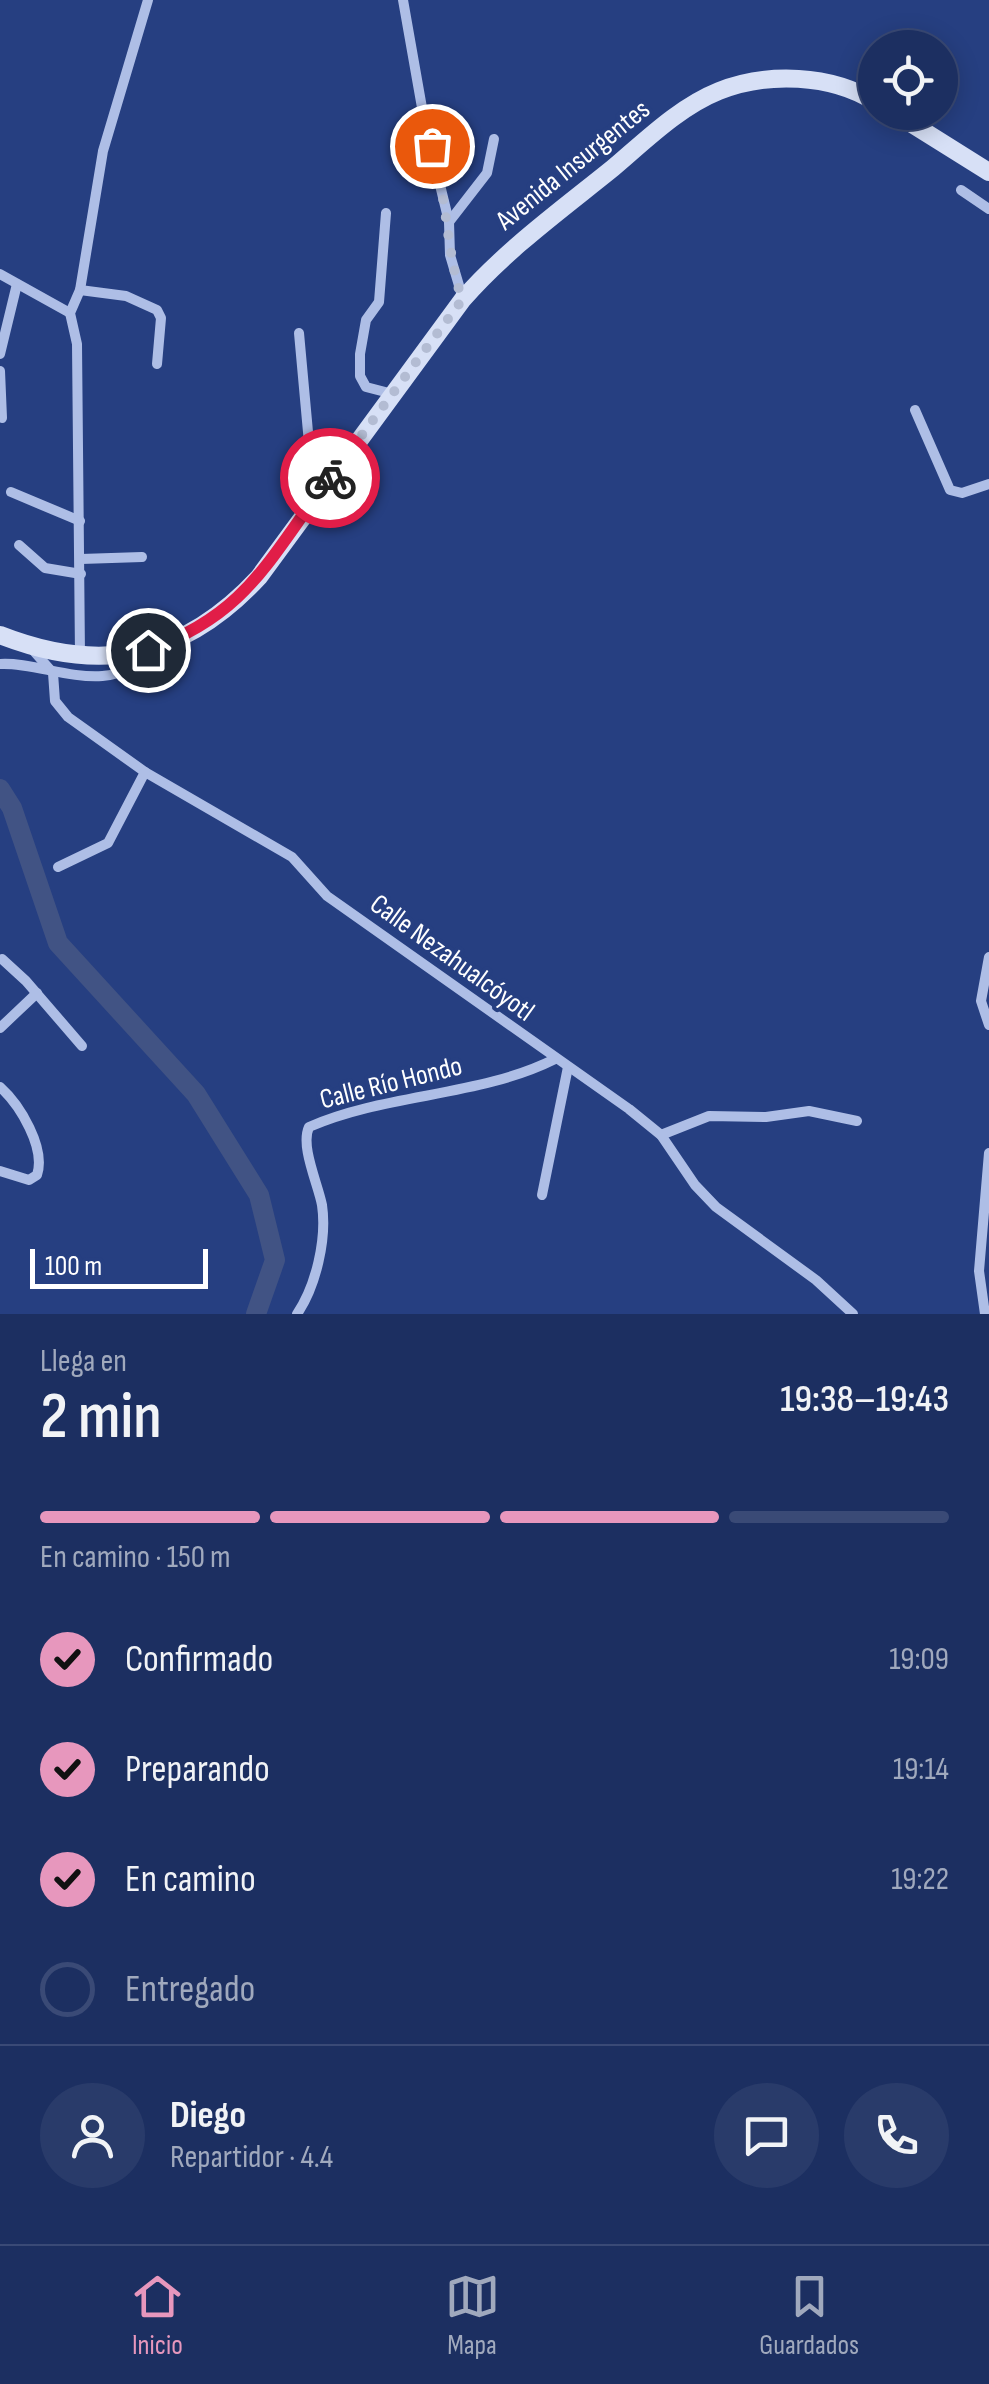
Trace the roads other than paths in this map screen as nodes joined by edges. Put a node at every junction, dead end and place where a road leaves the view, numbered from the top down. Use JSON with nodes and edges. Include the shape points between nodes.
{"nodes":[{"id":1,"x":148,"y":0,"type":"edge"},
{"id":2,"x":403,"y":0,"type":"edge"},
{"id":3,"x":858,"y":94,"type":"edge"},
{"id":4,"x":922,"y":130,"type":"edge"},
{"id":5,"x":494,"y":139,"type":"dead end"},
{"id":6,"x":989,"y":172,"type":"edge"},
{"id":7,"x":961,"y":190,"type":"dead end"},
{"id":8,"x":989,"y":209,"type":"edge"},
{"id":9,"x":386,"y":212,"type":"dead end"},
{"id":10,"x":449,"y":222,"type":"junction"},
{"id":11,"x":0,"y":274,"type":"edge"},
{"id":12,"x":18,"y":284,"type":"junction"},
{"id":13,"x":80,"y":290,"type":"junction"},
{"id":14,"x":462,"y":300,"type":"junction"},
{"id":15,"x":70,"y":313,"type":"junction"},
{"id":16,"x":299,"y":333,"type":"dead end"},
{"id":17,"x":0,"y":354,"type":"edge"},
{"id":18,"x":157,"y":364,"type":"dead end"},
{"id":19,"x":0,"y":370,"type":"edge"},
{"id":20,"x":394,"y":394,"type":"junction"},
{"id":21,"x":915,"y":410,"type":"dead end"},
{"id":22,"x":2,"y":418,"type":"edge"},
{"id":23,"x":989,"y":484,"type":"edge"},
{"id":24,"x":10,"y":492,"type":"dead end"},
{"id":25,"x":314,"y":499,"type":"junction"},
{"id":26,"x":80,"y":521,"type":"junction"},
{"id":27,"x":19,"y":544,"type":"dead end"},
{"id":28,"x":142,"y":557,"type":"dead end"},
{"id":29,"x":80,"y":559,"type":"junction"},
{"id":30,"x":80,"y":574,"type":"junction"},
{"id":31,"x":0,"y":635,"type":"edge"},
{"id":32,"x":30,"y":647,"type":"junction"},
{"id":33,"x":148,"y":650,"type":"junction"},
{"id":34,"x":80,"y":658,"type":"junction"},
{"id":35,"x":0,"y":664,"type":"edge"},
{"id":36,"x":53,"y":674,"type":"junction"},
{"id":37,"x":145,"y":772,"type":"junction"},
{"id":38,"x":58,"y":868,"type":"dead end"},
{"id":39,"x":989,"y":957,"type":"edge"},
{"id":40,"x":2,"y":959,"type":"edge"},
{"id":41,"x":37,"y":993,"type":"junction"},
{"id":42,"x":989,"y":1026,"type":"edge"},
{"id":43,"x":0,"y":1028,"type":"edge"},
{"id":44,"x":82,"y":1046,"type":"dead end"},
{"id":45,"x":554,"y":1059,"type":"junction"},
{"id":46,"x":568,"y":1067,"type":"junction"},
{"id":47,"x":0,"y":1087,"type":"edge"},
{"id":48,"x":857,"y":1121,"type":"dead end"},
{"id":49,"x":661,"y":1135,"type":"junction"},
{"id":50,"x":989,"y":1153,"type":"edge"},
{"id":51,"x":0,"y":1171,"type":"edge"},
{"id":52,"x":542,"y":1195,"type":"dead end"},
{"id":53,"x":296,"y":1314,"type":"edge"},
{"id":54,"x":852,"y":1314,"type":"edge"},
{"id":55,"x":984,"y":1314,"type":"edge"}],
"edges":[{"from":1,"to":13,"type":"street","via":[[103,151]]},
{"from":2,"to":10,"type":"street"},
{"from":3,"to":14,"type":"main road","name":"Avenida Insurgentes","via":[[831,82],[756,82],[718,91],[672,119],[490,268]]},
{"from":4,"to":6,"type":"main road"},
{"from":5,"to":10,"type":"street","via":[[487,173]]},
{"from":7,"to":8,"type":"street"},
{"from":9,"to":20,"type":"street","via":[[379,302],[362,332],[360,376],[366,387]]},
{"from":10,"to":14,"type":"street"},
{"from":11,"to":12,"type":"street"},
{"from":12,"to":15,"type":"street"},
{"from":12,"to":17,"type":"street"},
{"from":13,"to":15,"type":"street"},
{"from":13,"to":18,"type":"street","via":[[126,296],[157,310]]},
{"from":14,"to":20,"type":"main road","name":"Avenida Insurgentes"},
{"from":15,"to":26,"type":"street","via":[[77,332]]},
{"from":16,"to":25,"type":"street"},
{"from":19,"to":22,"type":"street"},
{"from":20,"to":25,"type":"main road","name":"Avenida Insurgentes"},
{"from":21,"to":23,"type":"street","via":[[950,490],[962,494]]},
{"from":24,"to":26,"type":"street"},
{"from":25,"to":33,"type":"main road","name":"Avenida Insurgentes","via":[[242,596],[200,628]]},
{"from":26,"to":29,"type":"street"},
{"from":27,"to":30,"type":"street","via":[[45,568]]},
{"from":28,"to":29,"type":"street"},
{"from":29,"to":30,"type":"street"},
{"from":30,"to":34,"type":"street"},
{"from":31,"to":32,"type":"main road","name":"Avenida Insurgentes"},
{"from":32,"to":34,"type":"main road","name":"Avenida Insurgentes"},
{"from":32,"to":36,"type":"street","name":"Calle Nezahualcóyotl"},
{"from":33,"to":34,"type":"main road","name":"Avenida Insurgentes"},
{"from":33,"to":36,"type":"street","via":[[112,673]]},
{"from":35,"to":36,"type":"street"},
{"from":36,"to":37,"type":"street","name":"Calle Nezahualcóyotl","via":[[61,710]]},
{"from":37,"to":38,"type":"street","via":[[108,843]]},
{"from":37,"to":45,"type":"street","name":"Calle Nezahualcóyotl","via":[[292,857],[327,896]]},
{"from":39,"to":42,"type":"street","via":[[981,1001]]},
{"from":40,"to":41,"type":"street"},
{"from":41,"to":43,"type":"street"},
{"from":41,"to":44,"type":"street"},
{"from":45,"to":46,"type":"street","name":"Calle Nezahualcóyotl"},
{"from":45,"to":53,"type":"street","name":"Calle Río Hondo","via":[[525,1073],[309,1128],[323,1227],[310,1286]]},
{"from":46,"to":49,"type":"street","name":"Calle Nezahualcóyotl"},
{"from":46,"to":52,"type":"street"},
{"from":47,"to":51,"type":"street","via":[[18,1108],[40,1166],[29,1180]]},
{"from":48,"to":49,"type":"street","via":[[810,1111],[709,1116]]},
{"from":49,"to":54,"type":"street","name":"Calle Nezahualcóyotl","via":[[716,1207]]},
{"from":50,"to":55,"type":"street","via":[[978,1288]]}]}
